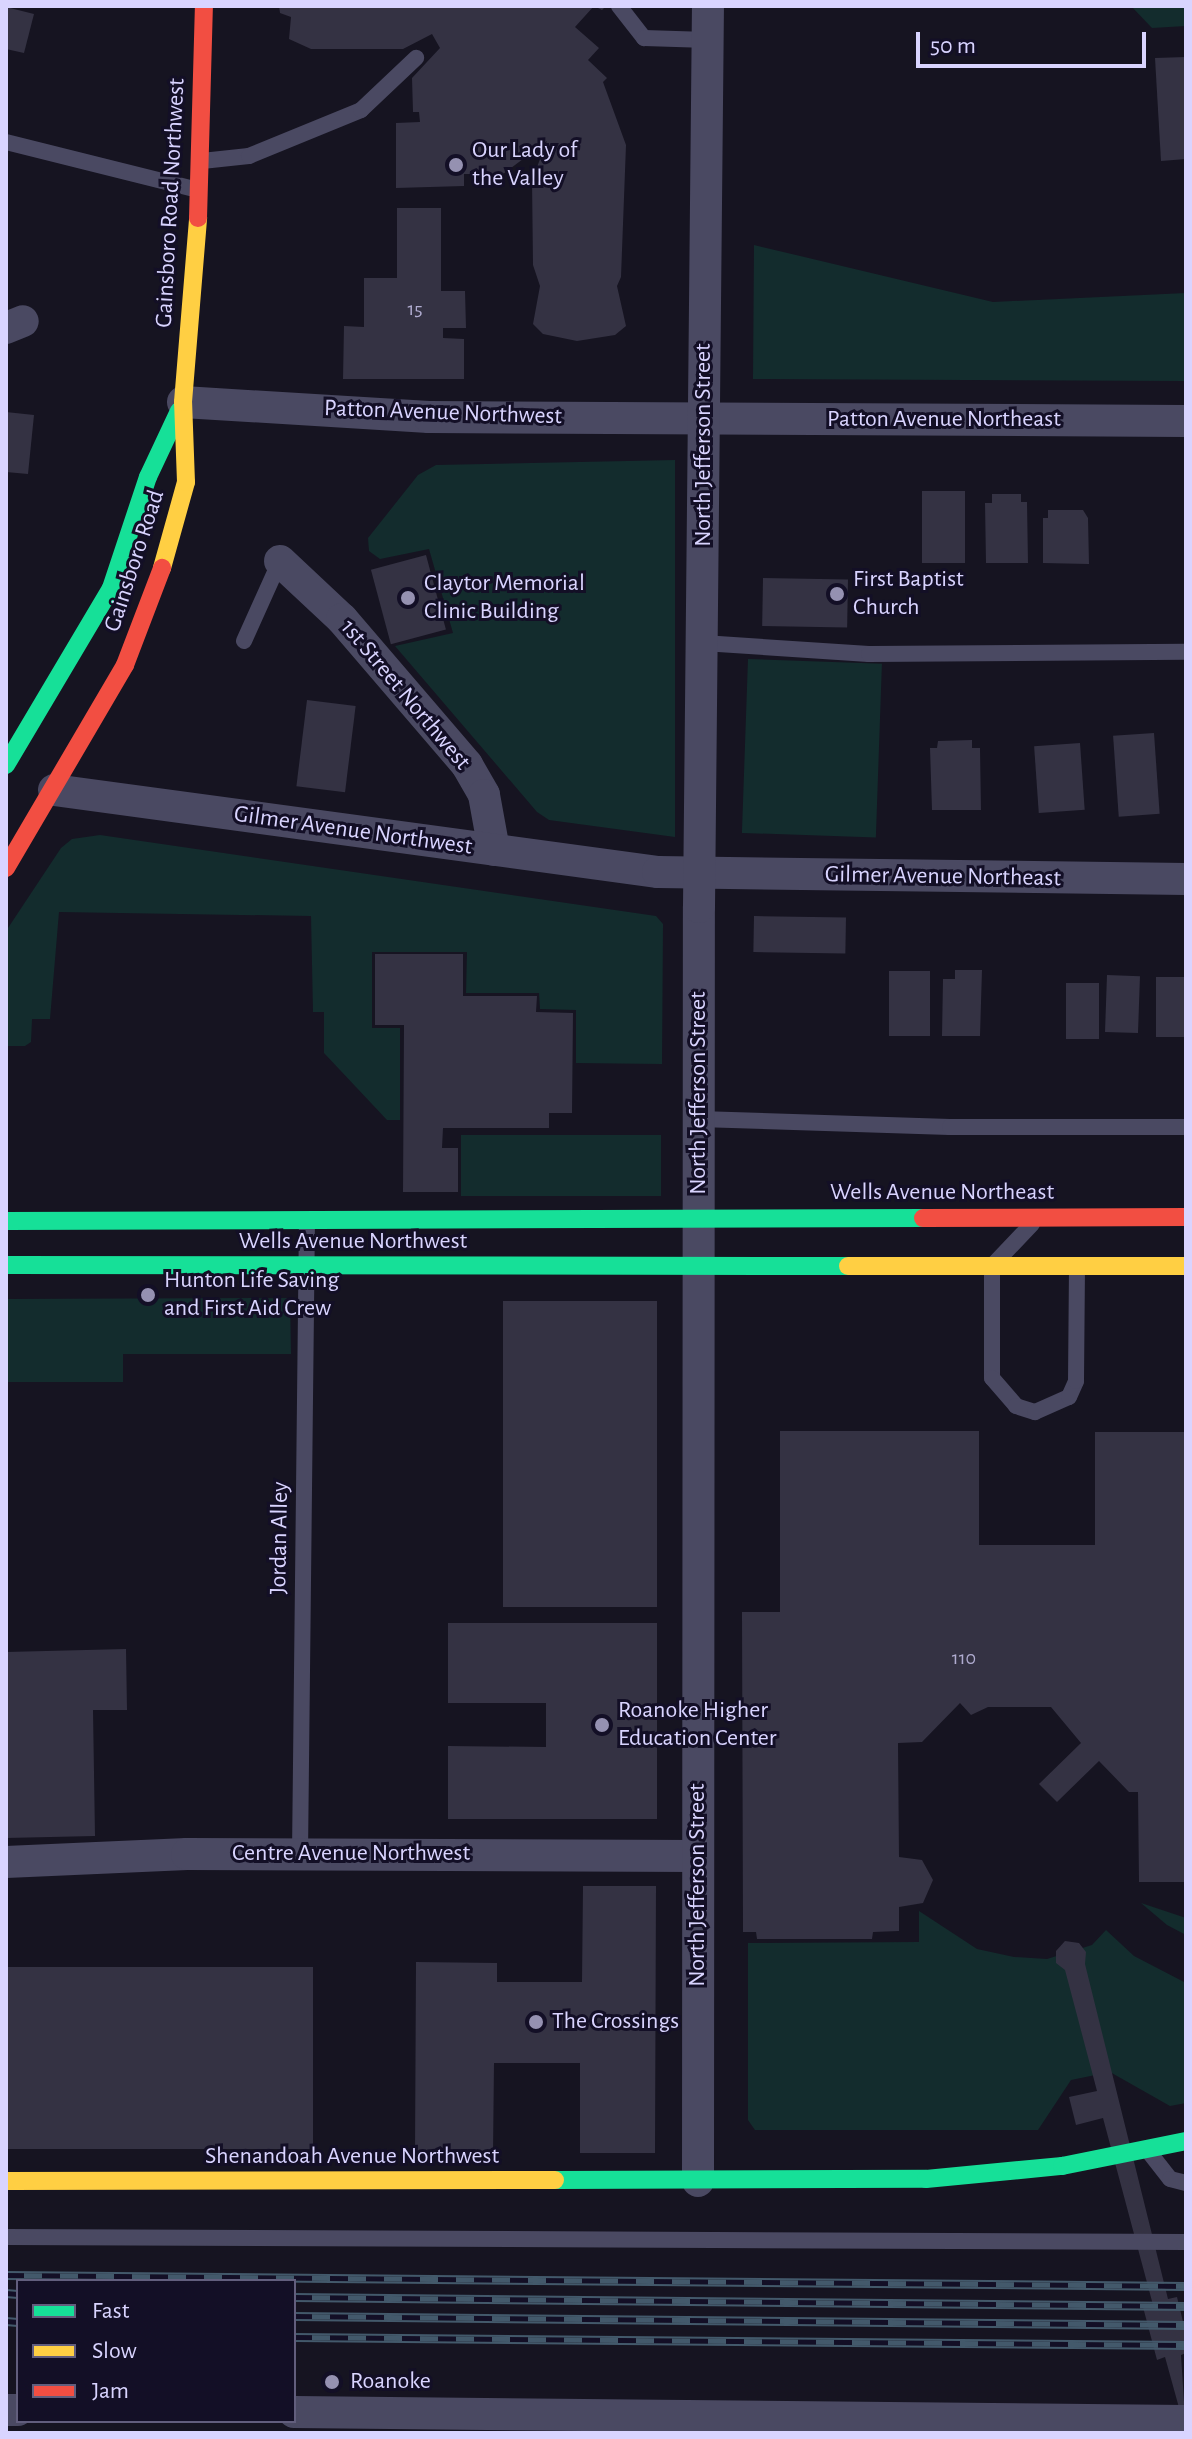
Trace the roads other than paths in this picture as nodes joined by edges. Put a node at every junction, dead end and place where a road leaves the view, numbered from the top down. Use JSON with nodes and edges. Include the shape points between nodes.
{"nodes":[{"id":1,"x":204,"y":6,"type":"edge"},
{"id":2,"x":619,"y":6,"type":"edge"},
{"id":3,"x":708,"y":6,"type":"edge"},
{"id":4,"x":708,"y":40,"type":"junction"},
{"id":5,"x":416,"y":58,"type":"dead end"},
{"id":6,"x":6,"y":142,"type":"edge"},
{"id":7,"x":200,"y":161,"type":"junction"},
{"id":8,"x":200,"y":191,"type":"junction"},
{"id":9,"x":183,"y":402,"type":"junction"},
{"id":10,"x":703,"y":417,"type":"junction"},
{"id":11,"x":1186,"y":421,"type":"edge"},
{"id":12,"x":280,"y":561,"type":"joint"},
{"id":13,"x":244,"y":641,"type":"dead end"},
{"id":14,"x":703,"y":643,"type":"junction"},
{"id":15,"x":1186,"y":652,"type":"edge"},
{"id":16,"x":6,"y":765,"type":"edge"},
{"id":17,"x":42,"y":788,"type":"junction"},
{"id":18,"x":494,"y":850,"type":"junction"},
{"id":19,"x":6,"y":868,"type":"edge"},
{"id":20,"x":700,"y":873,"type":"junction"},
{"id":21,"x":1186,"y":879,"type":"edge"},
{"id":22,"x":699,"y":1119,"type":"junction"},
{"id":23,"x":1186,"y":1127,"type":"edge"},
{"id":24,"x":1039,"y":1217,"type":"junction"},
{"id":25,"x":1186,"y":1217,"type":"edge"},
{"id":26,"x":699,"y":1218,"type":"junction"},
{"id":27,"x":6,"y":1221,"type":"edge"},
{"id":28,"x":307,"y":1222,"type":"junction"},
{"id":29,"x":359,"y":1222,"type":"junction"},
{"id":30,"x":699,"y":1264,"type":"junction"},
{"id":31,"x":6,"y":1265,"type":"edge"},
{"id":32,"x":307,"y":1265,"type":"junction"},
{"id":33,"x":385,"y":1266,"type":"junction"},
{"id":34,"x":992,"y":1266,"type":"junction"},
{"id":35,"x":1077,"y":1266,"type":"junction"},
{"id":36,"x":1186,"y":1266,"type":"edge"},
{"id":37,"x":300,"y":1854,"type":"junction"},
{"id":38,"x":697,"y":1856,"type":"junction"},
{"id":39,"x":6,"y":1862,"type":"edge"},
{"id":40,"x":1186,"y":2141,"type":"edge"},
{"id":41,"x":1147,"y":2148,"type":"junction"},
{"id":42,"x":6,"y":2181,"type":"edge"},
{"id":43,"x":698,"y":2181,"type":"junction"},
{"id":44,"x":1186,"y":2183,"type":"edge"},
{"id":45,"x":6,"y":2237,"type":"edge"},
{"id":46,"x":1186,"y":2242,"type":"edge"},
{"id":47,"x":296,"y":2412,"type":"edge"},
{"id":48,"x":1186,"y":2421,"type":"edge"},
{"id":49,"x":701,"y":2424,"type":"edge"}],
"edges":[{"from":1,"to":7,"type":"main road","name":"Gainsboro Road Northwest"},
{"from":2,"to":4,"type":"lane","via":[[644,38]]},
{"from":3,"to":4,"type":"street","name":"North Jefferson Street"},
{"from":4,"to":10,"type":"street","name":"North Jefferson Street"},
{"from":5,"to":7,"type":"lane","via":[[361,110],[249,156]]},
{"from":6,"to":8,"type":"lane"},
{"from":7,"to":8,"type":"main road","name":"Gainsboro Road Northwest"},
{"from":8,"to":9,"type":"main road","name":"Gainsboro Road Northwest"},
{"from":9,"to":10,"type":"street","name":"Patton Avenue Northwest","via":[[429,417]]},
{"from":9,"to":16,"type":"main road","name":"Gainsboro Road","via":[[148,477],[111,588]]},
{"from":9,"to":17,"type":"main road","name":"Gainsboro Road","via":[[186,482],[165,560],[125,665]]},
{"from":10,"to":11,"type":"street","name":"Patton Avenue Northeast"},
{"from":10,"to":14,"type":"street","name":"North Jefferson Street"},
{"from":12,"to":13,"type":"lane"},
{"from":12,"to":18,"type":"street","name":"1st Street Northwest","via":[[342,619],[467,765],[491,818]]},
{"from":14,"to":15,"type":"lane","via":[[869,654]]},
{"from":14,"to":20,"type":"street","name":"North Jefferson Street"},
{"from":17,"to":18,"type":"street","name":"Gilmer Avenue Northwest"},
{"from":17,"to":19,"type":"main road","name":"Gainsboro Road"},
{"from":18,"to":20,"type":"street","name":"Gilmer Avenue Northwest"},
{"from":20,"to":21,"type":"street","name":"Gilmer Avenue Northeast"},
{"from":20,"to":22,"type":"street","name":"North Jefferson Street"},
{"from":22,"to":23,"type":"lane"},
{"from":22,"to":26,"type":"street","name":"North Jefferson Street"},
{"from":24,"to":25,"type":"main road","name":"Wells Avenue Northeast"},
{"from":24,"to":26,"type":"main road","name":"Wells Avenue Northeast"},
{"from":24,"to":34,"type":"lane"},
{"from":26,"to":29,"type":"main road","name":"Wells Avenue Northwest"},
{"from":26,"to":30,"type":"street","name":"North Jefferson Street"},
{"from":27,"to":28,"type":"main road","name":"Wells Avenue Northwest"},
{"from":28,"to":29,"type":"main road","name":"Wells Avenue Northwest"},
{"from":28,"to":32,"type":"lane","name":"Jordan Alley"},
{"from":29,"to":33,"type":"lane"},
{"from":30,"to":33,"type":"main road","name":"Wells Avenue Northwest"},
{"from":30,"to":34,"type":"main road"},
{"from":30,"to":38,"type":"street","name":"North Jefferson Street"},
{"from":31,"to":32,"type":"main road","name":"Wells Avenue Northwest"},
{"from":32,"to":33,"type":"main road","name":"Wells Avenue Northwest"},
{"from":32,"to":37,"type":"lane","name":"Jordan Alley"},
{"from":34,"to":35,"type":"main road"},
{"from":34,"to":35,"type":"lane","via":[[992,1378],[1002,1396],[1035,1412],[1069,1397],[1076,1381]]},
{"from":35,"to":36,"type":"main road"},
{"from":37,"to":38,"type":"street","name":"Centre Avenue Northwest"},
{"from":37,"to":39,"type":"street","name":"Centre Avenue Northwest"},
{"from":38,"to":43,"type":"street","name":"North Jefferson Street"},
{"from":40,"to":41,"type":"main road","name":"Shenandoah Avenue Northwest"},
{"from":41,"to":43,"type":"main road","name":"Shenandoah Avenue Northwest","via":[[994,2175]]},
{"from":41,"to":44,"type":"lane","via":[[1170,2179]]},
{"from":42,"to":43,"type":"main road","name":"Shenandoah Avenue Northwest"},
{"from":45,"to":46,"type":"lane"},
{"from":47,"to":49,"type":"street"},
{"from":48,"to":49,"type":"street"}]}
